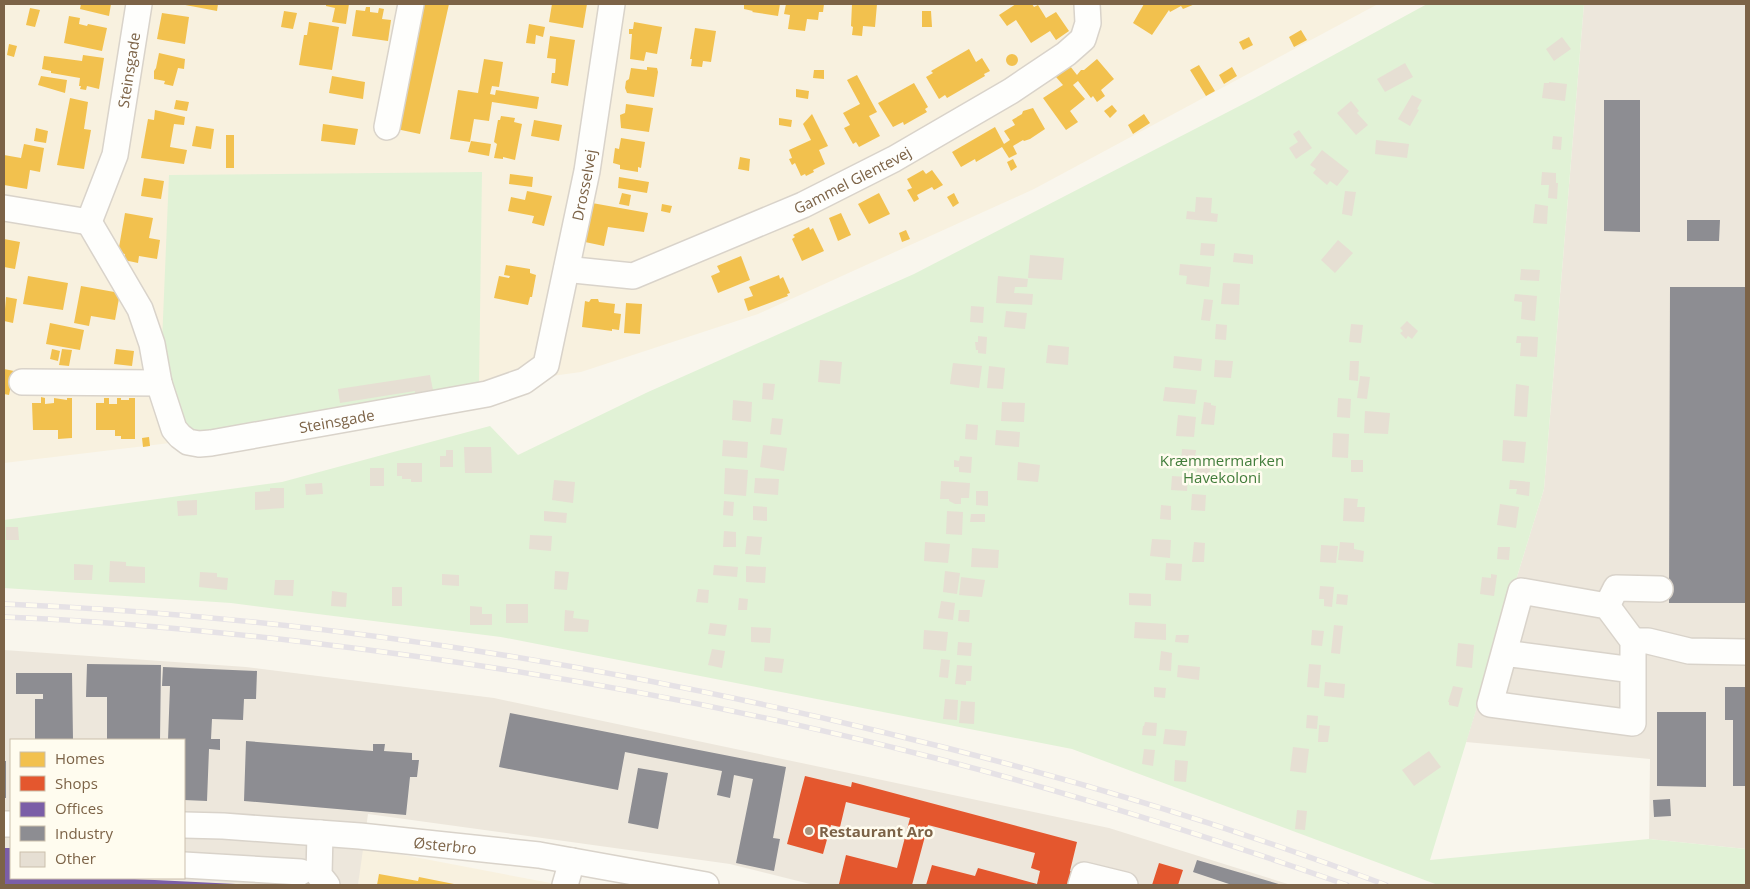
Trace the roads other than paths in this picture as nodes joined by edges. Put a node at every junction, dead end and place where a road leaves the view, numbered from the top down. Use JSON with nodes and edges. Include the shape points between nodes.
{"nodes":[{"id":1,"x":139,"y":4,"type":"edge"},
{"id":2,"x":411,"y":4,"type":"edge"},
{"id":3,"x":612,"y":4,"type":"edge"},
{"id":4,"x":1087,"y":4,"type":"edge"},
{"id":5,"x":387,"y":127,"type":"dead end"},
{"id":6,"x":4,"y":208,"type":"edge"},
{"id":7,"x":89,"y":222,"type":"junction"},
{"id":8,"x":567,"y":268,"type":"junction"},
{"id":9,"x":546,"y":365,"type":"joint"},
{"id":10,"x":22,"y":382,"type":"dead end"},
{"id":11,"x":159,"y":383,"type":"junction"},
{"id":12,"x":1660,"y":589,"type":"dead end"},
{"id":13,"x":1607,"y":606,"type":"junction"},
{"id":14,"x":1633,"y":641,"type":"junction"},
{"id":15,"x":1746,"y":652,"type":"edge"},
{"id":16,"x":1504,"y":653,"type":"junction"},
{"id":17,"x":1633,"y":670,"type":"junction"},
{"id":18,"x":185,"y":825,"type":"edge"},
{"id":19,"x":320,"y":833,"type":"junction"},
{"id":20,"x":572,"y":861,"type":"junction"},
{"id":21,"x":185,"y":865,"type":"edge"},
{"id":22,"x":301,"y":872,"type":"dead end"},
{"id":23,"x":328,"y":885,"type":"edge"},
{"id":24,"x":565,"y":885,"type":"edge"},
{"id":25,"x":706,"y":885,"type":"edge"},
{"id":26,"x":1080,"y":885,"type":"edge"},
{"id":27,"x":1125,"y":885,"type":"edge"}],
"edges":[{"from":1,"to":7,"type":"street","name":"Steinsgade","via":[[115,155]]},
{"from":2,"to":5,"type":"street"},
{"from":3,"to":8,"type":"street","name":"Drosselvej","via":[[588,171]]},
{"from":4,"to":8,"type":"street","name":"Gammel Glentevej","via":[[1088,23],[1083,39],[1066,54],[1011,91],[894,159],[819,197],[634,276]]},
{"from":6,"to":7,"type":"street"},
{"from":7,"to":11,"type":"street","name":"Steinsgade","via":[[140,309],[152,344]]},
{"from":8,"to":9,"type":"street","name":"Drosselvej"},
{"from":9,"to":11,"type":"street","name":"Steinsgade","via":[[524,381],[486,394],[199,444],[188,442],[174,429]]},
{"from":10,"to":11,"type":"street"},
{"from":12,"to":13,"type":"street","via":[[1616,588]]},
{"from":13,"to":14,"type":"street"},
{"from":13,"to":16,"type":"street","via":[[1521,591]]},
{"from":14,"to":15,"type":"street","via":[[1648,641],[1690,651]]},
{"from":14,"to":17,"type":"street"},
{"from":16,"to":17,"type":"street"},
{"from":16,"to":17,"type":"street","via":[[1490,704],[1633,722]]},
{"from":18,"to":19,"type":"street","name":"Østerbro"},
{"from":19,"to":20,"type":"street","name":"Østerbro"},
{"from":19,"to":23,"type":"street","via":[[319,876]]},
{"from":20,"to":24,"type":"street"},
{"from":20,"to":25,"type":"street","name":"Østerbro"},
{"from":21,"to":22,"type":"street"},
{"from":26,"to":27,"type":"street","via":[[1084,875]]}]}
